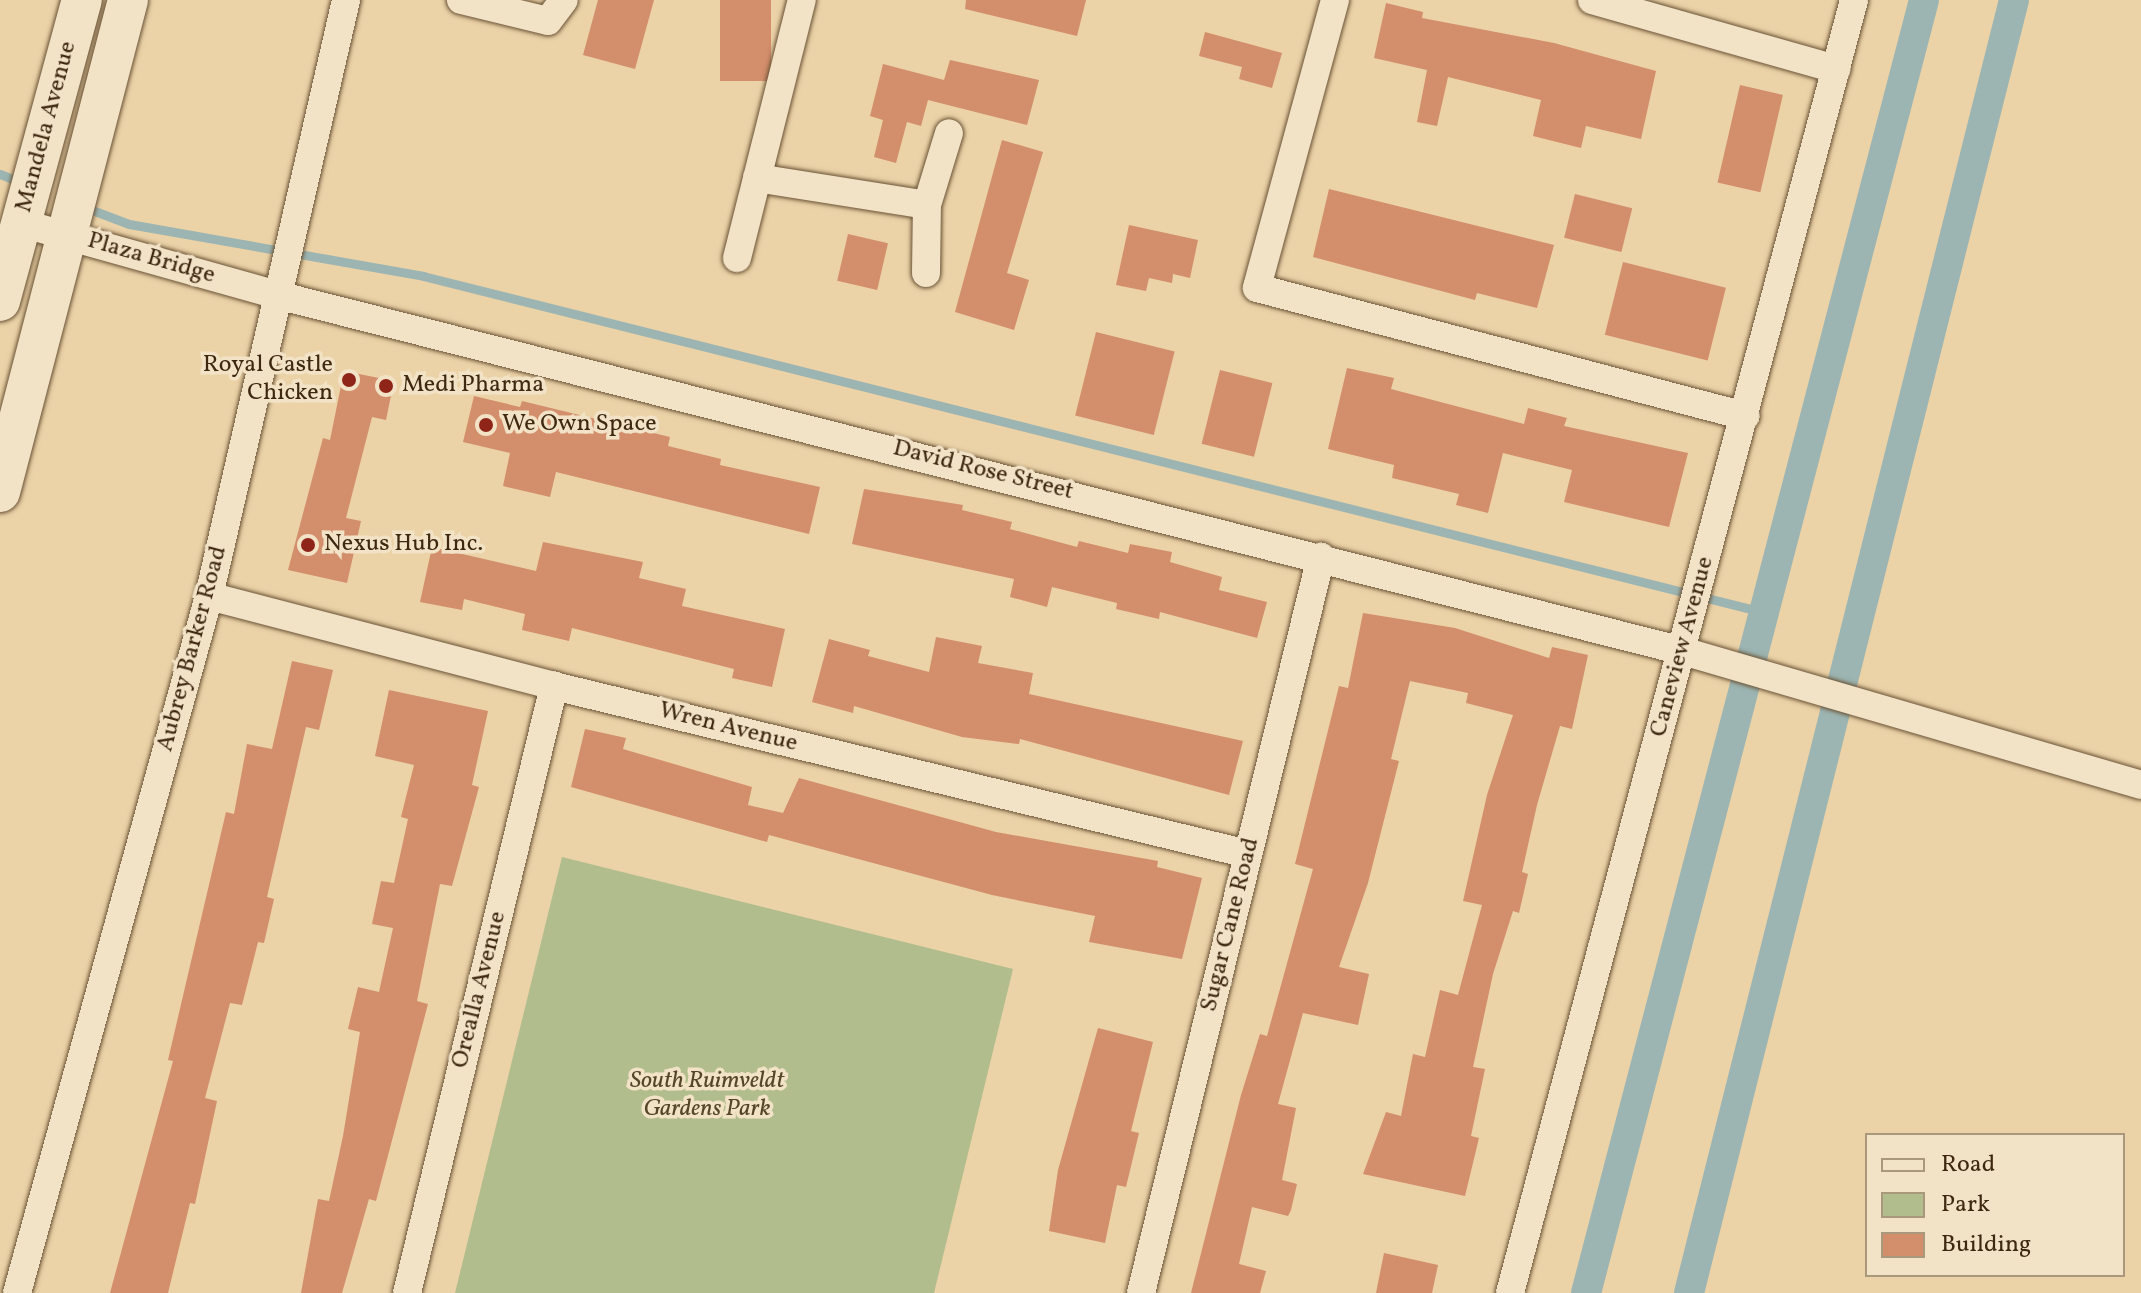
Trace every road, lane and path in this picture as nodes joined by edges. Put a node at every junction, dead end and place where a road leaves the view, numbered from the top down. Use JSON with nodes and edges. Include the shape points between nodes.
{"nodes":[{"id":1,"x":82,"y":0,"type":"edge"},
{"id":2,"x":128,"y":0,"type":"edge"},
{"id":3,"x":346,"y":0,"type":"edge"},
{"id":4,"x":461,"y":0,"type":"edge"},
{"id":5,"x":564,"y":0,"type":"edge"},
{"id":6,"x":802,"y":0,"type":"edge"},
{"id":7,"x":1335,"y":0,"type":"edge"},
{"id":8,"x":1592,"y":0,"type":"edge"},
{"id":9,"x":1854,"y":0,"type":"edge"},
{"id":10,"x":1836,"y":69,"type":"junction"},
{"id":11,"x":949,"y":133,"type":"dead end"},
{"id":12,"x":757,"y":178,"type":"junction"},
{"id":13,"x":927,"y":205,"type":"junction"},
{"id":14,"x":21,"y":223,"type":"junction"},
{"id":15,"x":66,"y":235,"type":"junction"},
{"id":16,"x":737,"y":258,"type":"dead end"},
{"id":17,"x":926,"y":273,"type":"dead end"},
{"id":18,"x":281,"y":296,"type":"junction"},
{"id":19,"x":0,"y":301,"type":"edge"},
{"id":20,"x":1745,"y":416,"type":"junction"},
{"id":21,"x":0,"y":492,"type":"edge"},
{"id":22,"x":1321,"y":557,"type":"junction"},
{"id":23,"x":209,"y":596,"type":"junction"},
{"id":24,"x":1687,"y":652,"type":"junction"},
{"id":25,"x":554,"y":686,"type":"junction"},
{"id":26,"x":2141,"y":785,"type":"edge"},
{"id":27,"x":1248,"y":854,"type":"junction"},
{"id":28,"x":17,"y":1293,"type":"edge"},
{"id":29,"x":407,"y":1293,"type":"edge"},
{"id":30,"x":1141,"y":1293,"type":"edge"},
{"id":31,"x":1510,"y":1293,"type":"edge"}],
"edges":[{"from":1,"to":14,"type":"main road","name":"Mandela Avenue"},
{"from":2,"to":15,"type":"main road"},
{"from":3,"to":18,"type":"street","name":"Aubrey Barker Road"},
{"from":4,"to":5,"type":"street","via":[[548,21]]},
{"from":6,"to":12,"type":"street"},
{"from":7,"to":20,"type":"street","via":[[1257,288]]},
{"from":8,"to":10,"type":"street"},
{"from":9,"to":10,"type":"street","name":"Caneview Avenue"},
{"from":10,"to":20,"type":"street","name":"Caneview Avenue"},
{"from":11,"to":13,"type":"street"},
{"from":12,"to":13,"type":"street"},
{"from":12,"to":16,"type":"street"},
{"from":13,"to":17,"type":"street"},
{"from":14,"to":15,"type":"street","name":"Plaza Bridge"},
{"from":14,"to":19,"type":"main road","name":"Mandela Avenue"},
{"from":15,"to":18,"type":"street","name":"Plaza Bridge"},
{"from":15,"to":21,"type":"main road"},
{"from":18,"to":22,"type":"street","name":"David Rose Street"},
{"from":18,"to":23,"type":"street","name":"Aubrey Barker Road"},
{"from":20,"to":24,"type":"street","name":"Caneview Avenue"},
{"from":22,"to":24,"type":"street","name":"David Rose Street"},
{"from":22,"to":27,"type":"street","name":"Sugar Cane Road"},
{"from":23,"to":25,"type":"street","name":"Wren Avenue"},
{"from":23,"to":28,"type":"street","name":"Aubrey Barker Road"},
{"from":24,"to":26,"type":"street","name":"David Rose Street"},
{"from":24,"to":31,"type":"street","name":"Caneview Avenue"},
{"from":25,"to":27,"type":"street","name":"Wren Avenue"},
{"from":25,"to":29,"type":"street","name":"Orealla Avenue"},
{"from":27,"to":30,"type":"street","name":"Sugar Cane Road"}]}
